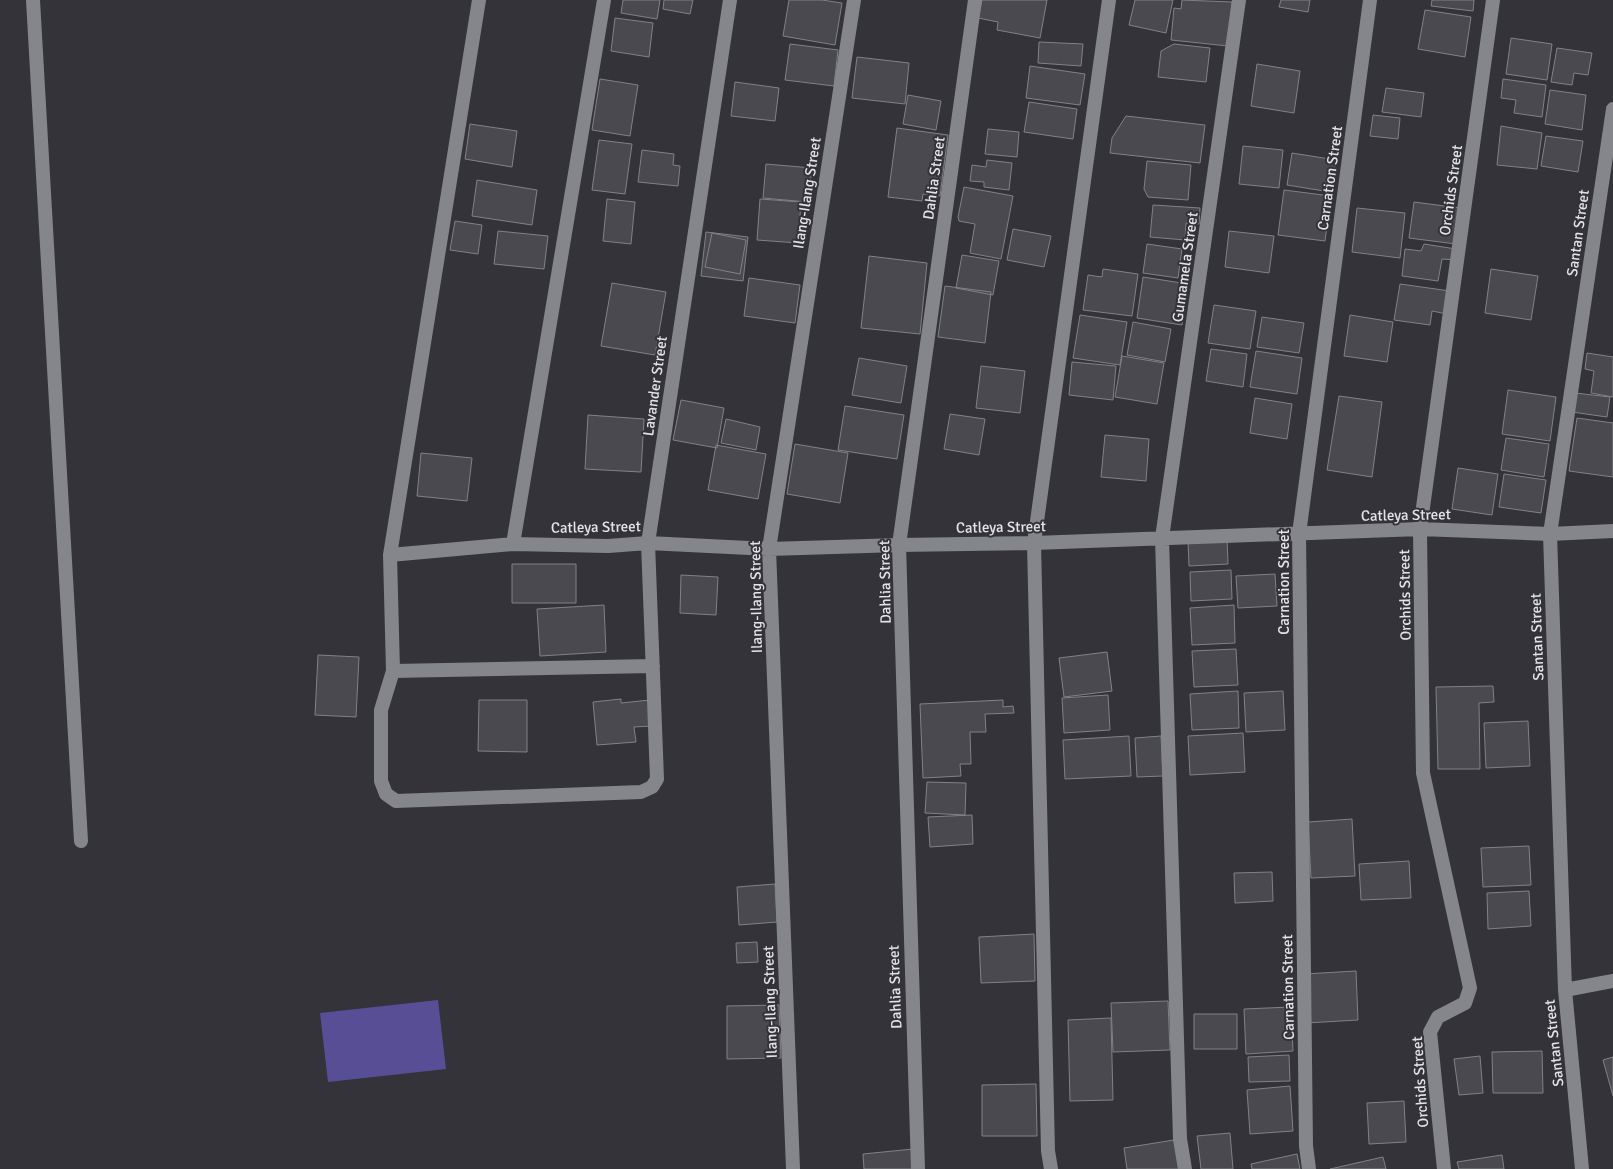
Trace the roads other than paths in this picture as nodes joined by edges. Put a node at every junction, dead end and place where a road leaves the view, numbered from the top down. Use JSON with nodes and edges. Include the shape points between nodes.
{"nodes":[{"id":1,"x":33,"y":0,"type":"edge"},
{"id":2,"x":479,"y":0,"type":"edge"},
{"id":3,"x":604,"y":0,"type":"edge"},
{"id":4,"x":730,"y":0,"type":"edge"},
{"id":5,"x":854,"y":0,"type":"edge"},
{"id":6,"x":976,"y":0,"type":"edge"},
{"id":7,"x":1110,"y":0,"type":"edge"},
{"id":8,"x":1240,"y":0,"type":"edge"},
{"id":9,"x":1370,"y":0,"type":"edge"},
{"id":10,"x":1493,"y":0,"type":"edge"},
{"id":11,"x":1613,"y":108,"type":"edge"},
{"id":12,"x":1420,"y":530,"type":"junction"},
{"id":13,"x":1613,"y":531,"type":"edge"},
{"id":14,"x":1299,"y":534,"type":"junction"},
{"id":15,"x":1550,"y":534,"type":"junction"},
{"id":16,"x":1162,"y":538,"type":"junction"},
{"id":17,"x":648,"y":543,"type":"junction"},
{"id":18,"x":1034,"y":543,"type":"junction"},
{"id":19,"x":513,"y":544,"type":"junction"},
{"id":20,"x":899,"y":544,"type":"junction"},
{"id":21,"x":769,"y":549,"type":"junction"},
{"id":22,"x":390,"y":555,"type":"junction"},
{"id":23,"x":653,"y":666,"type":"junction"},
{"id":24,"x":394,"y":671,"type":"junction"},
{"id":25,"x":81,"y":841,"type":"dead end"},
{"id":26,"x":1613,"y":981,"type":"edge"},
{"id":27,"x":1565,"y":990,"type":"junction"},
{"id":28,"x":793,"y":1169,"type":"edge"},
{"id":29,"x":918,"y":1169,"type":"edge"},
{"id":30,"x":1051,"y":1169,"type":"edge"},
{"id":31,"x":1185,"y":1169,"type":"edge"},
{"id":32,"x":1309,"y":1169,"type":"edge"},
{"id":33,"x":1444,"y":1169,"type":"edge"},
{"id":34,"x":1582,"y":1169,"type":"edge"}],
"edges":[{"from":1,"to":25,"type":"street"},
{"from":2,"to":22,"type":"street"},
{"from":3,"to":19,"type":"street"},
{"from":4,"to":17,"type":"street","name":"Lavander Street"},
{"from":5,"to":21,"type":"street","name":"Ilang-Ilang Street"},
{"from":6,"to":20,"type":"street","name":"Dahlia Street"},
{"from":7,"to":18,"type":"street"},
{"from":8,"to":16,"type":"street","name":"Gumamela Street"},
{"from":9,"to":14,"type":"street","name":"Carnation Street"},
{"from":10,"to":12,"type":"street","name":"Orchids Street"},
{"from":11,"to":15,"type":"street","name":"Santan Street"},
{"from":12,"to":14,"type":"street","name":"Catleya Street"},
{"from":12,"to":15,"type":"street","name":"Catleya Street"},
{"from":12,"to":33,"type":"street","name":"Orchids Street","via":[[1423,773],[1470,988],[1465,1003],[1438,1017],[1430,1032]]},
{"from":13,"to":15,"type":"street","name":"Catleya Street"},
{"from":14,"to":16,"type":"street","name":"Catleya Street"},
{"from":14,"to":32,"type":"street","name":"Carnation Street","via":[[1306,1146]]},
{"from":15,"to":27,"type":"street","name":"Santan Street"},
{"from":16,"to":18,"type":"street","name":"Catleya Street"},
{"from":16,"to":31,"type":"street","name":"Gumamela Street","via":[[1180,1129]]},
{"from":17,"to":19,"type":"street","name":"Catleya Street","via":[[608,546]]},
{"from":17,"to":21,"type":"street","name":"Catleya Street"},
{"from":17,"to":23,"type":"street","name":"Lavander Street"},
{"from":18,"to":20,"type":"street","name":"Catleya Street"},
{"from":18,"to":30,"type":"street","via":[[1048,1151]]},
{"from":19,"to":22,"type":"street","name":"Catleya Street"},
{"from":20,"to":21,"type":"street","name":"Catleya Street"},
{"from":20,"to":29,"type":"street","name":"Dahlia Street"},
{"from":21,"to":28,"type":"street","name":"Ilang-Ilang Street"},
{"from":22,"to":24,"type":"street"},
{"from":23,"to":24,"type":"street"},
{"from":23,"to":24,"type":"street","name":"Lavander Street","via":[[657,779],[652,787],[641,792],[396,801],[386,794],[381,781],[381,710]]},
{"from":26,"to":27,"type":"street"},
{"from":27,"to":34,"type":"street","name":"Santan Street"}]}
